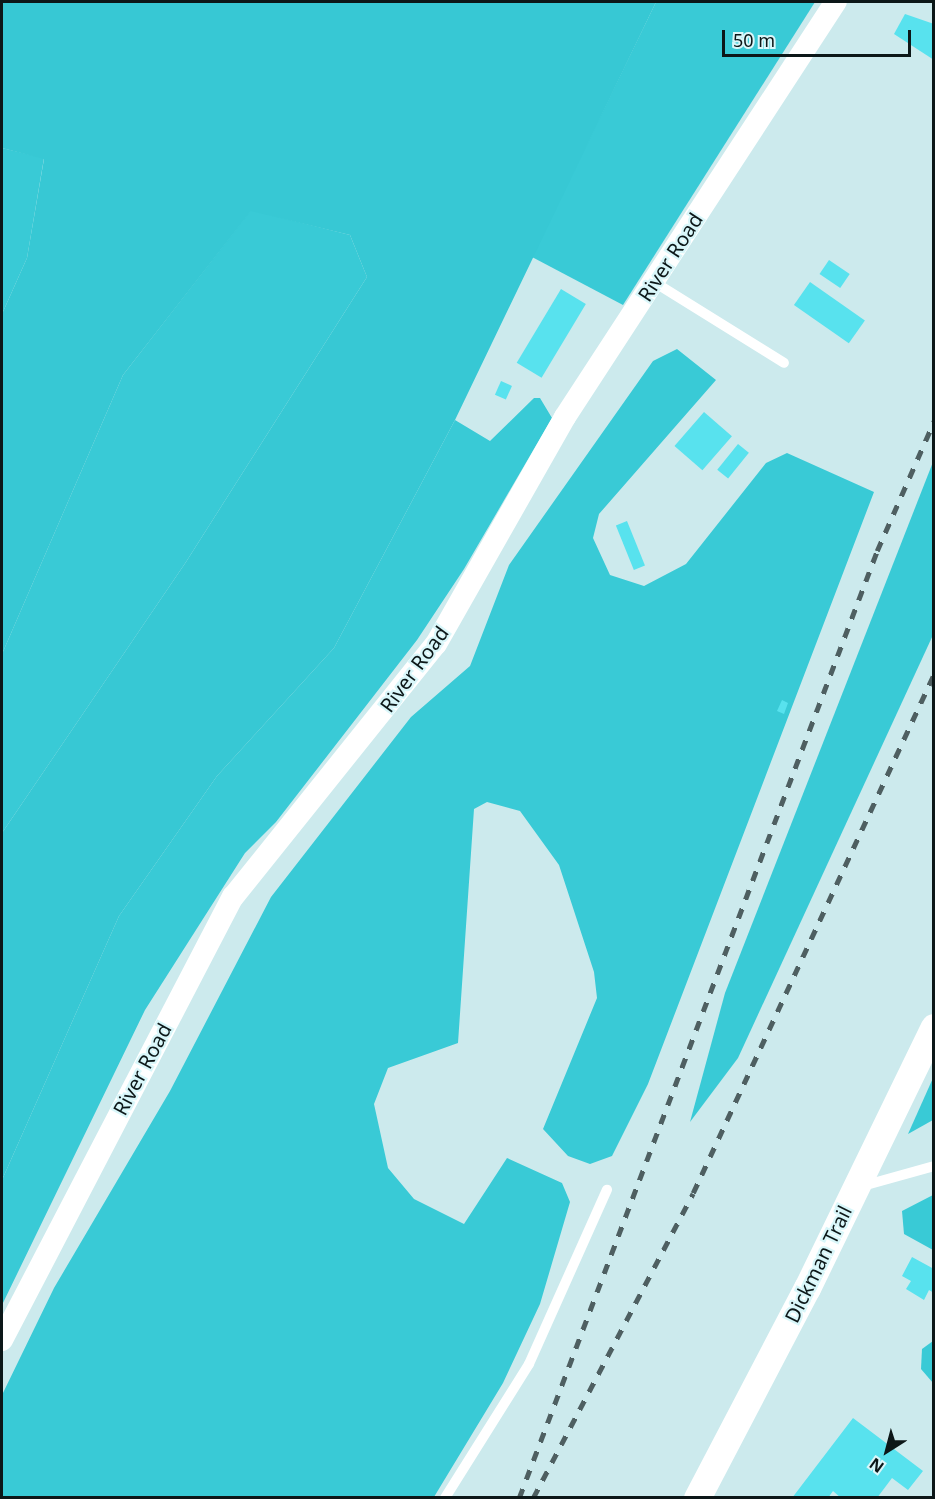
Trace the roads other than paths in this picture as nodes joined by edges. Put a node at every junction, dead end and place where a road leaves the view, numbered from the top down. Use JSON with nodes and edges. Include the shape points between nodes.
{"nodes":[{"id":1,"x":836,"y":2,"type":"edge"},
{"id":2,"x":654,"y":282,"type":"junction"},
{"id":3,"x":784,"y":363,"type":"dead end"},
{"id":4,"x":933,"y":1027,"type":"edge"},
{"id":5,"x":933,"y":1166,"type":"edge"},
{"id":6,"x":856,"y":1188,"type":"junction"},
{"id":7,"x":607,"y":1190,"type":"dead end"},
{"id":8,"x":2,"y":1340,"type":"edge"},
{"id":9,"x":445,"y":1497,"type":"edge"},
{"id":10,"x":697,"y":1497,"type":"edge"}],
"edges":[{"from":1,"to":2,"type":"street","name":"River Road"},
{"from":2,"to":3,"type":"lane"},
{"from":2,"to":8,"type":"street","name":"River Road","via":[[565,417],[436,644],[232,897]]},
{"from":4,"to":6,"type":"street","name":"Dickman Trail"},
{"from":5,"to":6,"type":"lane"},
{"from":6,"to":10,"type":"street","name":"Dickman Trail"},
{"from":7,"to":9,"type":"lane","via":[[529,1364]]}]}
